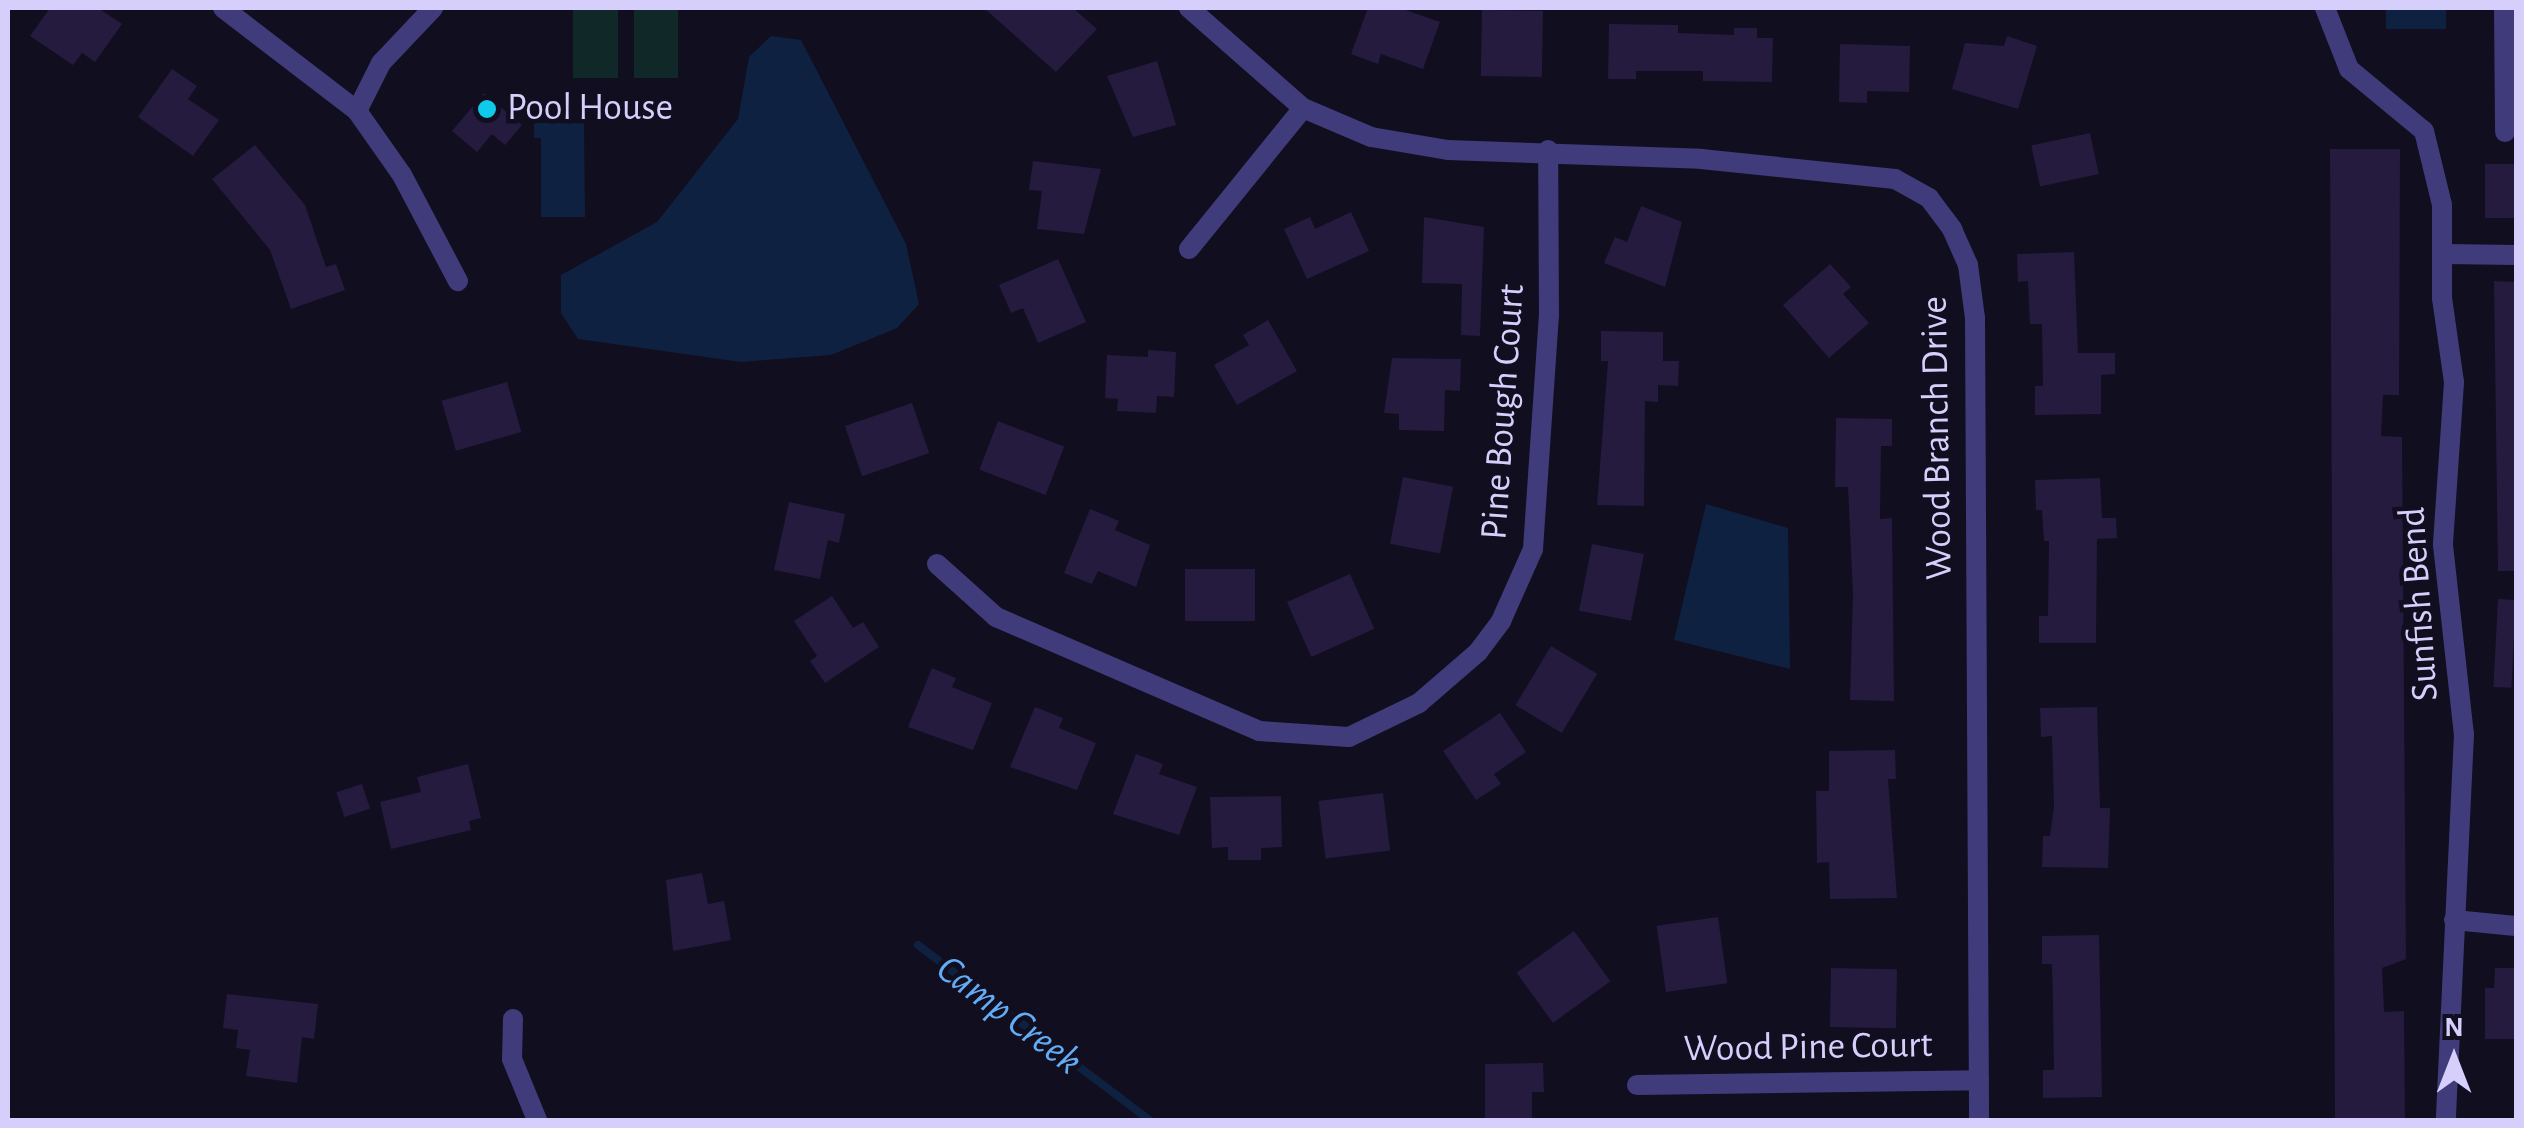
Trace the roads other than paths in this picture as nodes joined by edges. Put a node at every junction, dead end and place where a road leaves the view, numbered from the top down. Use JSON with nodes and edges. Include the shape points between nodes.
{"nodes":[{"id":1,"x":223,"y":8,"type":"edge"},
{"id":2,"x":432,"y":8,"type":"edge"},
{"id":3,"x":1189,"y":8,"type":"edge"},
{"id":4,"x":2326,"y":8,"type":"edge"},
{"id":5,"x":2504,"y":8,"type":"edge"},
{"id":6,"x":1303,"y":108,"type":"junction"},
{"id":7,"x":358,"y":111,"type":"junction"},
{"id":8,"x":2505,"y":132,"type":"dead end"},
{"id":9,"x":1548,"y":150,"type":"junction"},
{"id":10,"x":1189,"y":249,"type":"dead end"},
{"id":11,"x":2446,"y":254,"type":"junction"},
{"id":12,"x":2516,"y":255,"type":"edge"},
{"id":13,"x":458,"y":281,"type":"dead end"},
{"id":14,"x":937,"y":564,"type":"dead end"},
{"id":15,"x":2454,"y":920,"type":"junction"},
{"id":16,"x":2516,"y":926,"type":"edge"},
{"id":17,"x":513,"y":1019,"type":"dead end"},
{"id":18,"x":1979,"y":1080,"type":"junction"},
{"id":19,"x":1637,"y":1085,"type":"dead end"},
{"id":20,"x":537,"y":1120,"type":"edge"},
{"id":21,"x":1980,"y":1120,"type":"edge"},
{"id":22,"x":2446,"y":1120,"type":"edge"}],
"edges":[{"from":1,"to":7,"type":"street"},
{"from":2,"to":7,"type":"street","via":[[381,63]]},
{"from":3,"to":6,"type":"street","name":"Wood Branch Drive"},
{"from":4,"to":11,"type":"street","name":"Sunfish Bend","via":[[2349,68],[2416,120],[2430,143]]},
{"from":5,"to":8,"type":"street"},
{"from":6,"to":9,"type":"street","name":"Wood Branch Drive","via":[[1334,125],[1409,146]]},
{"from":6,"to":10,"type":"street"},
{"from":7,"to":13,"type":"street","via":[[402,175]]},
{"from":9,"to":14,"type":"street","name":"Pine Bough Court","via":[[1549,315],[1532,549],[1502,620],[1450,680],[1419,703],[1348,736],[1259,732],[996,617]]},
{"from":9,"to":18,"type":"street","name":"Wood Branch Drive","via":[[1896,179],[1930,198],[1952,230],[1968,266],[1975,318]]},
{"from":11,"to":12,"type":"street"},
{"from":11,"to":15,"type":"street","name":"Sunfish Bend","via":[[2442,298],[2454,382],[2443,544],[2464,734]]},
{"from":15,"to":16,"type":"street"},
{"from":15,"to":22,"type":"street","name":"Sunfish Bend"},
{"from":17,"to":20,"type":"street","via":[[512,1059]]},
{"from":18,"to":19,"type":"street","name":"Wood Pine Court"},
{"from":18,"to":21,"type":"street","name":"Wood Branch Drive"}]}
